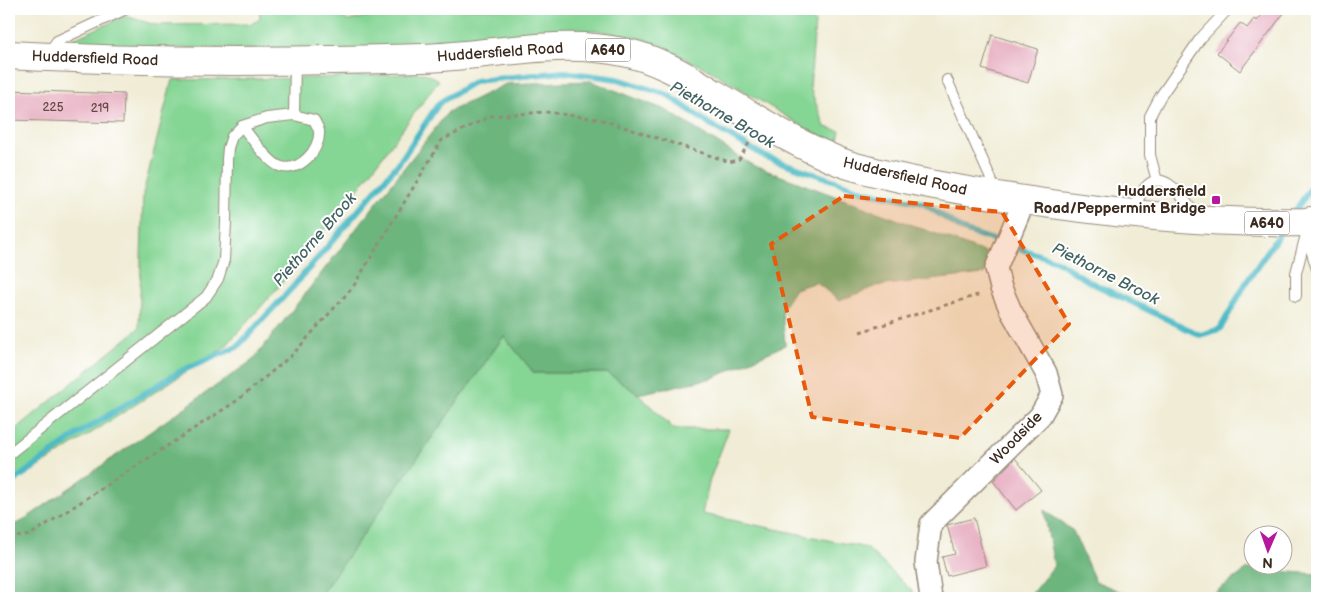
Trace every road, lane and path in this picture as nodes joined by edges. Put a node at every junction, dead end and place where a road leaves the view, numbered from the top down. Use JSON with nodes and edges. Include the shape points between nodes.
{"nodes":[{"id":1,"x":126,"y":9,"type":"edge"},
{"id":2,"x":1228,"y":9,"type":"edge"},
{"id":3,"x":9,"y":55,"type":"edge"},
{"id":4,"x":51,"y":57,"type":"junction"},
{"id":5,"x":295,"y":62,"type":"junction"},
{"id":6,"x":947,"y":80,"type":"dead end"},
{"id":7,"x":294,"y":115,"type":"junction"},
{"id":8,"x":242,"y":126,"type":"junction"},
{"id":9,"x":753,"y":136,"type":"dead end"},
{"id":10,"x":1157,"y":181,"type":"junction"},
{"id":11,"x":994,"y":196,"type":"junction"},
{"id":12,"x":1020,"y":210,"type":"junction"},
{"id":13,"x":1133,"y":213,"type":"junction"},
{"id":14,"x":1198,"y":219,"type":"junction"},
{"id":15,"x":1311,"y":221,"type":"edge"},
{"id":16,"x":1317,"y":269,"type":"edge"},
{"id":17,"x":998,"y":278,"type":"junction"},
{"id":18,"x":1296,"y":296,"type":"dead end"},
{"id":19,"x":860,"y":332,"type":"dead end"},
{"id":20,"x":9,"y":454,"type":"edge"},
{"id":21,"x":9,"y":538,"type":"edge"},
{"id":22,"x":931,"y":598,"type":"edge"}],
"edges":[{"from":1,"to":4,"type":"lane","via":[[57,41]]},
{"from":2,"to":10,"type":"lane","via":[[1200,39],[1150,116],[1150,155]]},
{"from":3,"to":4,"type":"main road","name":"Huddersfield Road","number":"A640"},
{"from":4,"to":5,"type":"main road","name":"Huddersfield Road","number":"A640"},
{"from":5,"to":7,"type":"lane"},
{"from":5,"to":11,"type":"main road","name":"Huddersfield Road","number":"A640","via":[[430,58],[563,46],[624,52],[669,67],[793,140],[844,164]]},
{"from":6,"to":11,"type":"lane","via":[[991,179]]},
{"from":7,"to":8,"type":"lane","via":[[267,118]]},
{"from":7,"to":8,"type":"lane","via":[[314,120],[319,129],[311,154],[290,168],[278,165],[263,152]]},
{"from":8,"to":20,"type":"lane","via":[[232,136],[228,148],[224,260],[218,279],[206,296]]},
{"from":9,"to":21,"type":"path","via":[[739,159],[730,162],[599,119],[545,112],[490,116],[442,140],[353,287],[293,354],[238,400],[30,535]]},
{"from":10,"to":13,"type":"lane","via":[[1140,194]]},
{"from":10,"to":14,"type":"lane","via":[[1168,182],[1179,192]]},
{"from":11,"to":12,"type":"main road","name":"Huddersfield Road","number":"A640"},
{"from":12,"to":13,"type":"main road","name":"Huddersfield Road","number":"A640"},
{"from":12,"to":17,"type":"street"},
{"from":13,"to":14,"type":"main road","name":"Huddersfield Road","number":"A640"},
{"from":14,"to":15,"type":"main road","name":"Huddersfield Road","number":"A640"},
{"from":15,"to":16,"type":"lane","via":[[1312,253]]},
{"from":15,"to":18,"type":"lane","via":[[1296,273]]},
{"from":17,"to":19,"type":"path","via":[[962,299]]},
{"from":17,"to":22,"type":"street","name":"Woodside","via":[[1011,311],[1046,373],[1052,394],[1040,416],[931,524],[926,562]]}]}
